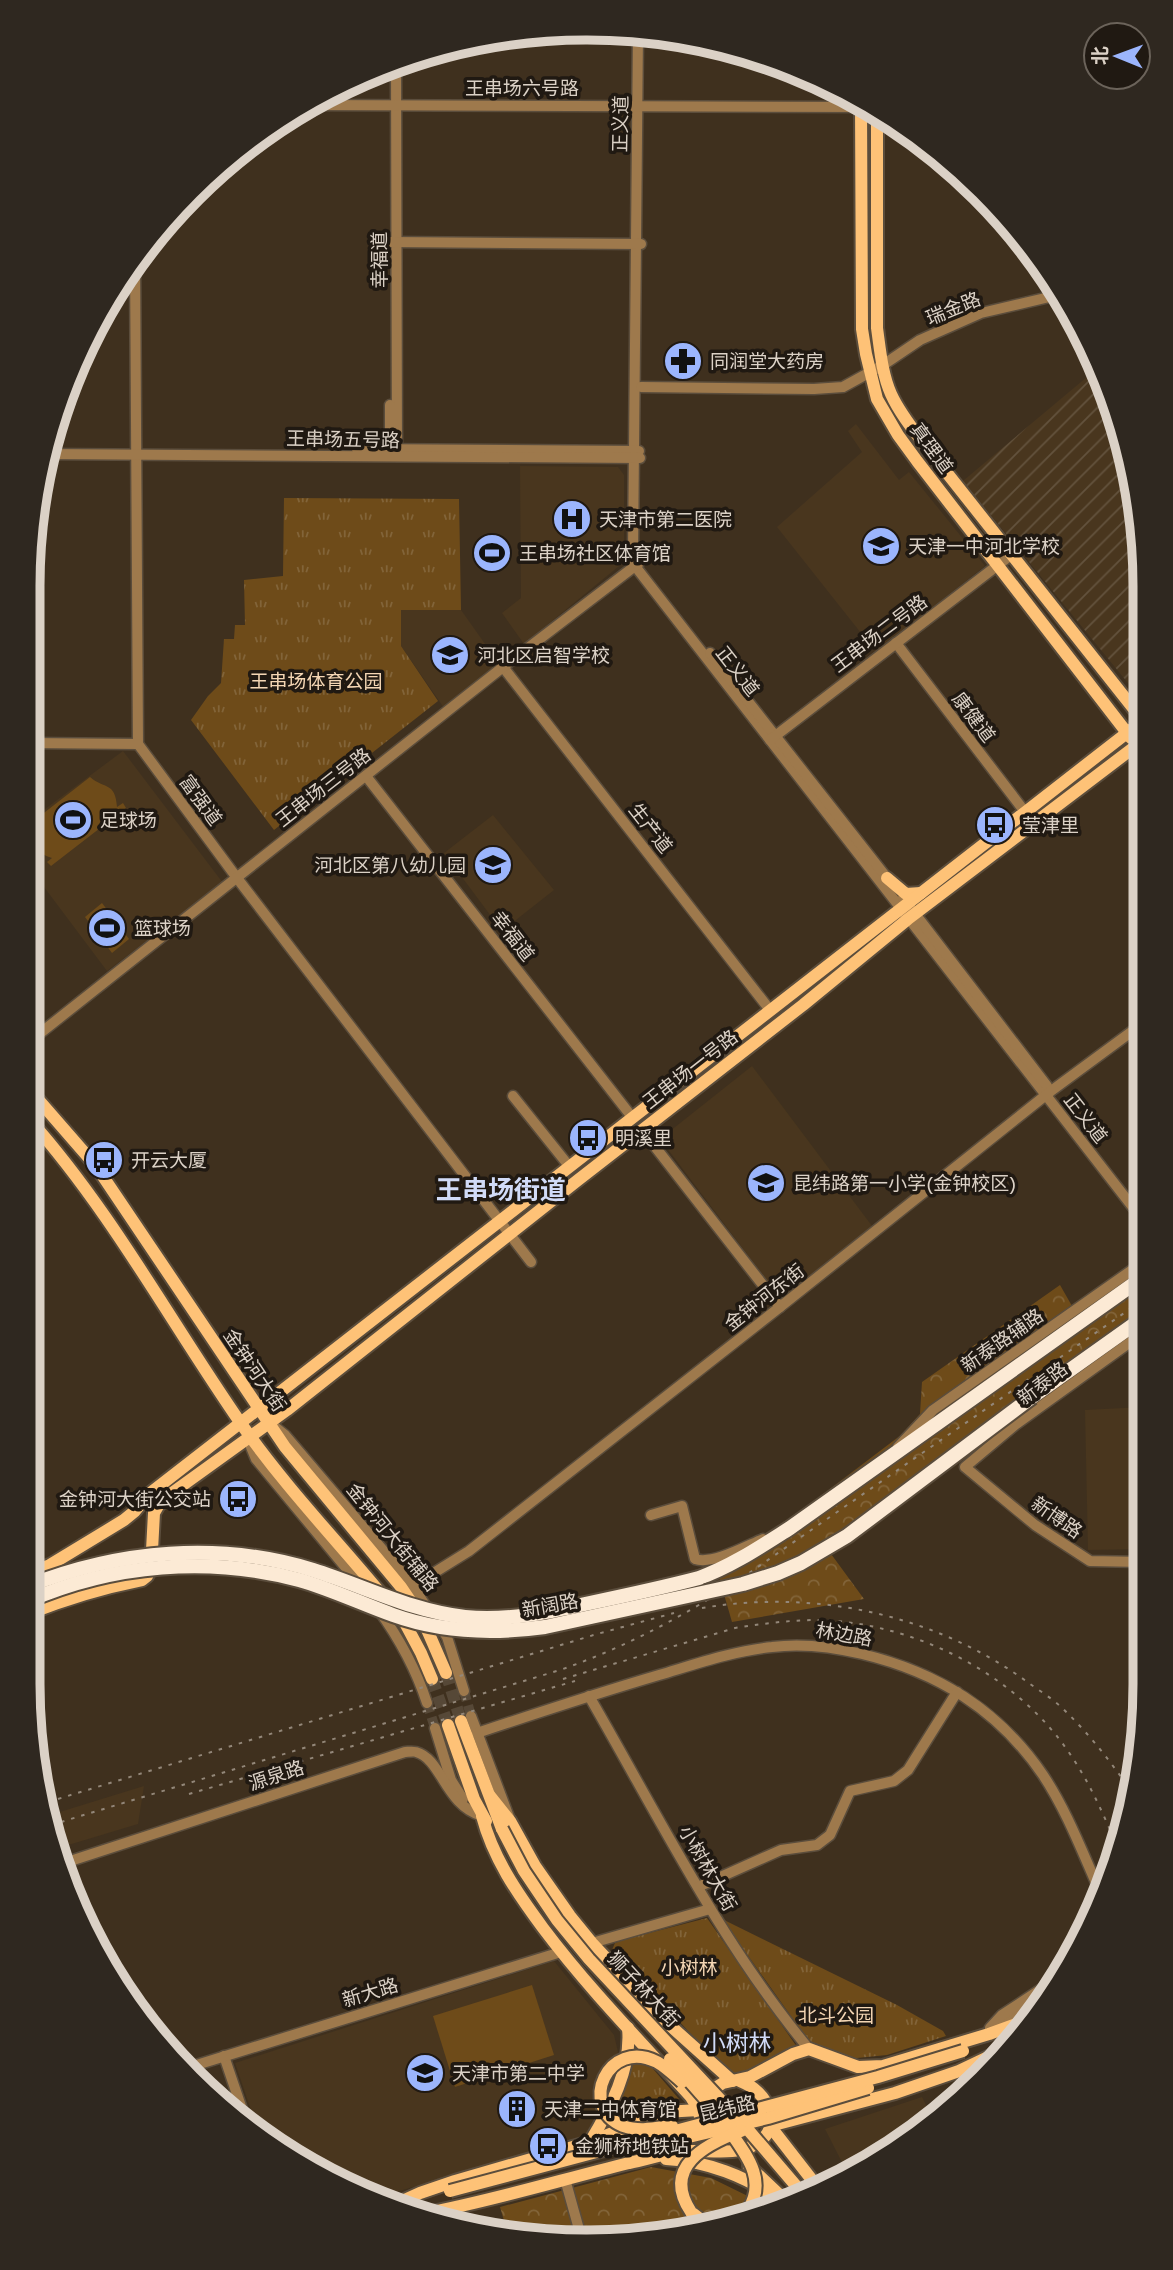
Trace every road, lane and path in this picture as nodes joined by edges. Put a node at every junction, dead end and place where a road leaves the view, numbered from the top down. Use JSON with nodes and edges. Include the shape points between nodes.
{"nodes":[{"id":1,"x":641,"y":43,"type":"edge"},
{"id":2,"x":395,"y":75,"type":"edge"},
{"id":3,"x":392,"y":76,"type":"edge"},
{"id":4,"x":329,"y":105,"type":"edge"},
{"id":5,"x":393,"y":105,"type":"junction"},
{"id":6,"x":640,"y":106,"type":"junction"},
{"id":7,"x":846,"y":106,"type":"edge"},
{"id":8,"x":863,"y":115,"type":"edge"},
{"id":9,"x":877,"y":124,"type":"edge"},
{"id":10,"x":394,"y":242,"type":"junction"},
{"id":11,"x":639,"y":244,"type":"junction"},
{"id":12,"x":135,"y":279,"type":"edge"},
{"id":13,"x":1050,"y":297,"type":"edge"},
{"id":14,"x":883,"y":365,"type":"junction"},
{"id":15,"x":870,"y":374,"type":"junction"},
{"id":16,"x":640,"y":387,"type":"junction"},
{"id":17,"x":58,"y":448,"type":"edge"},
{"id":18,"x":135,"y":451,"type":"junction"},
{"id":19,"x":393,"y":453,"type":"junction"},
{"id":20,"x":57,"y":454,"type":"edge"},
{"id":21,"x":637,"y":454,"type":"junction"},
{"id":22,"x":610,"y":457,"type":"dead end"},
{"id":23,"x":637,"y":482,"type":"dead end"},
{"id":24,"x":1011,"y":555,"type":"junction"},
{"id":25,"x":638,"y":564,"type":"junction"},
{"id":26,"x":997,"y":565,"type":"junction"},
{"id":27,"x":896,"y":643,"type":"junction"},
{"id":28,"x":503,"y":667,"type":"junction"},
{"id":29,"x":1133,"y":712,"type":"edge"},
{"id":30,"x":1133,"y":728,"type":"edge"},
{"id":31,"x":1127,"y":733,"type":"junction"},
{"id":32,"x":772,"y":738,"type":"junction"},
{"id":33,"x":1133,"y":739,"type":"edge"},
{"id":34,"x":40,"y":743,"type":"edge"},
{"id":35,"x":138,"y":744,"type":"junction"},
{"id":36,"x":1109,"y":750,"type":"dead end"},
{"id":37,"x":1133,"y":752,"type":"edge"},
{"id":38,"x":1133,"y":753,"type":"edge"},
{"id":39,"x":1119,"y":764,"type":"dead end"},
{"id":40,"x":366,"y":776,"type":"junction"},
{"id":41,"x":1025,"y":812,"type":"junction"},
{"id":42,"x":237,"y":878,"type":"junction"},
{"id":43,"x":884,"y":882,"type":"joint"},
{"id":44,"x":934,"y":887,"type":"dead end"},
{"id":45,"x":943,"y":898,"type":"dead end"},
{"id":46,"x":908,"y":911,"type":"junction"},
{"id":47,"x":771,"y":1010,"type":"junction"},
{"id":48,"x":1133,"y":1031,"type":"edge"},
{"id":49,"x":40,"y":1033,"type":"edge"},
{"id":50,"x":1049,"y":1093,"type":"junction"},
{"id":51,"x":513,"y":1096,"type":"dead end"},
{"id":52,"x":40,"y":1102,"type":"edge"},
{"id":53,"x":632,"y":1117,"type":"junction"},
{"id":54,"x":642,"y":1130,"type":"junction"},
{"id":55,"x":40,"y":1132,"type":"edge"},
{"id":56,"x":569,"y":1166,"type":"junction"},
{"id":57,"x":1133,"y":1197,"type":"edge"},
{"id":58,"x":1133,"y":1207,"type":"edge"},
{"id":59,"x":499,"y":1221,"type":"junction"},
{"id":60,"x":509,"y":1234,"type":"junction"},
{"id":61,"x":531,"y":1262,"type":"dead end"},
{"id":62,"x":1133,"y":1269,"type":"edge"},
{"id":63,"x":1133,"y":1284,"type":"edge"},
{"id":64,"x":780,"y":1307,"type":"junction"},
{"id":65,"x":1133,"y":1326,"type":"edge"},
{"id":66,"x":1133,"y":1340,"type":"edge"},
{"id":67,"x":258,"y":1410,"type":"junction"},
{"id":68,"x":241,"y":1423,"type":"junction"},
{"id":69,"x":268,"y":1424,"type":"junction"},
{"id":70,"x":250,"y":1436,"type":"junction"},
{"id":71,"x":285,"y":1447,"type":"junction"},
{"id":72,"x":890,"y":1457,"type":"junction"},
{"id":73,"x":269,"y":1460,"type":"junction"},
{"id":74,"x":965,"y":1467,"type":"joint"},
{"id":75,"x":652,"y":1515,"type":"dead end"},
{"id":76,"x":790,"y":1528,"type":"junction"},
{"id":77,"x":1133,"y":1562,"type":"edge"},
{"id":78,"x":40,"y":1569,"type":"edge"},
{"id":79,"x":40,"y":1582,"type":"edge"},
{"id":80,"x":405,"y":1585,"type":"junction"},
{"id":81,"x":40,"y":1596,"type":"edge"},
{"id":82,"x":40,"y":1609,"type":"edge"},
{"id":83,"x":446,"y":1673,"type":"tunnel mouth"},
{"id":84,"x":432,"y":1679,"type":"tunnel mouth"},
{"id":85,"x":464,"y":1691,"type":"tunnel mouth"},
{"id":86,"x":957,"y":1692,"type":"junction"},
{"id":87,"x":589,"y":1696,"type":"junction"},
{"id":88,"x":427,"y":1703,"type":"tunnel mouth"},
{"id":89,"x":466,"y":1718,"type":"joint"},
{"id":90,"x":441,"y":1727,"type":"tunnel mouth"},
{"id":91,"x":477,"y":1733,"type":"junction"},
{"id":92,"x":482,"y":1815,"type":"junction"},
{"id":93,"x":502,"y":1827,"type":"junction"},
{"id":94,"x":70,"y":1861,"type":"edge"},
{"id":95,"x":1095,"y":1882,"type":"edge"},
{"id":96,"x":698,"y":1886,"type":"junction"},
{"id":97,"x":710,"y":1909,"type":"junction"},
{"id":98,"x":592,"y":1943,"type":"junction"},
{"id":99,"x":561,"y":1952,"type":"junction"},
{"id":100,"x":1038,"y":1991,"type":"edge"},
{"id":101,"x":628,"y":2027,"type":"junction"},
{"id":102,"x":1000,"y":2040,"type":"edge"},
{"id":103,"x":809,"y":2049,"type":"junction"},
{"id":104,"x":224,"y":2056,"type":"junction"},
{"id":105,"x":960,"y":2056,"type":"junction"},
{"id":106,"x":979,"y":2064,"type":"edge"},
{"id":107,"x":196,"y":2065,"type":"edge"},
{"id":108,"x":736,"y":2081,"type":"junction"},
{"id":109,"x":683,"y":2083,"type":"junction"},
{"id":110,"x":241,"y":2106,"type":"edge"},
{"id":111,"x":708,"y":2107,"type":"junction"},
{"id":112,"x":707,"y":2122,"type":"junction"},
{"id":113,"x":769,"y":2122,"type":"junction"},
{"id":114,"x":590,"y":2142,"type":"junction"},
{"id":115,"x":733,"y":2149,"type":"junction"},
{"id":116,"x":651,"y":2158,"type":"junction"},
{"id":117,"x":565,"y":2179,"type":"junction"},
{"id":118,"x":812,"y":2180,"type":"edge"},
{"id":119,"x":797,"y":2187,"type":"edge"},
{"id":120,"x":792,"y":2190,"type":"edge"},
{"id":121,"x":780,"y":2194,"type":"edge"},
{"id":122,"x":451,"y":2195,"type":"junction"},
{"id":123,"x":773,"y":2197,"type":"edge"},
{"id":124,"x":407,"y":2199,"type":"edge"},
{"id":125,"x":411,"y":2201,"type":"edge"},
{"id":126,"x":750,"y":2204,"type":"edge"},
{"id":127,"x":427,"y":2206,"type":"edge"},
{"id":128,"x":442,"y":2210,"type":"edge"},
{"id":129,"x":698,"y":2218,"type":"edge"},
{"id":130,"x":579,"y":2230,"type":"edge"}],
"edges":[{"from":1,"to":6,"type":"street","name":"正义道"},
{"from":2,"to":5,"type":"street","name":"幸福道"},
{"from":3,"to":5,"type":"street","name":"幸福道"},
{"from":4,"to":5,"type":"street","name":"王串场六号路"},
{"from":5,"to":6,"type":"street","name":"王串场六号路"},
{"from":5,"to":10,"type":"street","name":"幸福道"},
{"from":6,"to":7,"type":"street","name":"王串场六号路"},
{"from":6,"to":11,"type":"street","name":"正义道"},
{"from":8,"to":15,"type":"main road","name":"真理道","via":[[862,329]]},
{"from":9,"to":14,"type":"main road","name":"真理道","via":[[877,328]]},
{"from":10,"to":11,"type":"street"},
{"from":10,"to":19,"type":"street","name":"幸福道"},
{"from":11,"to":16,"type":"street","name":"正义道"},
{"from":11,"to":21,"type":"street","name":"正义道"},
{"from":12,"to":18,"type":"street"},
{"from":13,"to":14,"type":"street","name":"瑞金路","via":[[981,313],[920,341]]},
{"from":14,"to":15,"type":"street","name":"瑞金路"},
{"from":14,"to":24,"type":"main road","name":"真理道","via":[[891,393],[911,426]]},
{"from":15,"to":16,"type":"street","via":[[843,387],[814,389]]},
{"from":15,"to":26,"type":"main road","name":"真理道","via":[[877,399],[898,435]]},
{"from":16,"to":21,"type":"street","name":"正义道"},
{"from":17,"to":18,"type":"street","name":"王串场五号路"},
{"from":18,"to":19,"type":"street","name":"王串场五号路"},
{"from":18,"to":20,"type":"street","name":"王串场五号路"},
{"from":18,"to":35,"type":"street"},
{"from":19,"to":21,"type":"street","name":"王串场五号路"},
{"from":21,"to":25,"type":"street","name":"正义道","via":[[633,553]]},
{"from":22,"to":23,"type":"street","via":[[627,466]]},
{"from":24,"to":26,"type":"street","name":"王串场二号路"},
{"from":24,"to":29,"type":"main road","name":"真理道"},
{"from":25,"to":28,"type":"street","name":"王串场三号路"},
{"from":25,"to":32,"type":"street","name":"正义道"},
{"from":26,"to":27,"type":"street","name":"王串场二号路"},
{"from":26,"to":31,"type":"main road","name":"真理道"},
{"from":27,"to":32,"type":"street","name":"王串场二号路"},
{"from":27,"to":41,"type":"street","name":"康健道"},
{"from":28,"to":40,"type":"street","name":"王串场三号路"},
{"from":28,"to":47,"type":"street","name":"生产道"},
{"from":30,"to":31,"type":"main road","name":"王串场一号路"},
{"from":31,"to":33,"type":"main road","name":"真理道"},
{"from":31,"to":36,"type":"main road","name":"王串场一号路"},
{"from":31,"to":41,"type":"main road","name":"王串场一号路"},
{"from":32,"to":46,"type":"street","name":"正义道"},
{"from":34,"to":35,"type":"street"},
{"from":35,"to":42,"type":"street","name":"富强道"},
{"from":37,"to":46,"type":"main road","name":"王串场一号路"},
{"from":38,"to":39,"type":"main road"},
{"from":40,"to":42,"type":"street","name":"王串场三号路"},
{"from":40,"to":53,"type":"street","name":"幸福道"},
{"from":41,"to":46,"type":"main road","name":"王串场一号路"},
{"from":42,"to":49,"type":"street","name":"王串场三号路"},
{"from":42,"to":59,"type":"street","name":"富强道"},
{"from":43,"to":44,"type":"main road","via":[[910,895]]},
{"from":43,"to":46,"type":"street"},
{"from":45,"to":46,"type":"street"},
{"from":46,"to":47,"type":"main road","name":"王串场一号路"},
{"from":46,"to":50,"type":"street","name":"正义道"},
{"from":46,"to":54,"type":"main road","name":"王串场一号路","via":[[803,1005]]},
{"from":47,"to":53,"type":"main road","name":"王串场一号路"},
{"from":48,"to":50,"type":"street","name":"金钟河东街"},
{"from":50,"to":57,"type":"street","name":"正义道"},
{"from":50,"to":58,"type":"street","name":"正义道"},
{"from":50,"to":64,"type":"street","name":"金钟河东街"},
{"from":51,"to":56,"type":"street"},
{"from":52,"to":67,"type":"main road","name":"金钟河大街","via":[[96,1166]]},
{"from":53,"to":56,"type":"main road","name":"王串场一号路"},
{"from":54,"to":60,"type":"main road","name":"王串场一号路"},
{"from":54,"to":64,"type":"street"},
{"from":55,"to":68,"type":"main road","name":"金钟河大街","via":[[92,1197]]},
{"from":56,"to":59,"type":"main road","name":"王串场一号路"},
{"from":59,"to":60,"type":"street","name":"富强道"},
{"from":59,"to":67,"type":"main road","name":"王串场一号路"},
{"from":60,"to":61,"type":"street","name":"富强道"},
{"from":60,"to":69,"type":"main road","name":"王串场一号路"},
{"from":62,"to":72,"type":"street","name":"新泰路辅路","via":[[933,1410]]},
{"from":63,"to":72,"type":"highway","name":"新阔路"},
{"from":64,"to":80,"type":"street","name":"金钟河东街","via":[[469,1550]]},
{"from":65,"to":81,"type":"highway","name":"新阔路","bridge":true,"via":[[847,1536],[801,1563],[743,1584],[513,1632],[435,1626],[298,1580],[218,1567],[143,1569]]},
{"from":66,"to":74,"type":"street","name":"新泰路"},
{"from":67,"to":68,"type":"main road","name":"王串场一号路"},
{"from":67,"to":69,"type":"main road","name":"金钟河大街"},
{"from":68,"to":70,"type":"main road","name":"金钟河大街"},
{"from":68,"to":78,"type":"main road","name":"王串场一号路","via":[[149,1494],[124,1520]]},
{"from":69,"to":70,"type":"main road","name":"王串场一号路"},
{"from":69,"to":71,"type":"main road","name":"金钟河大街"},
{"from":69,"to":80,"type":"street","name":"金钟河大街辅路","via":[[285,1436]]},
{"from":70,"to":73,"type":"main road","name":"金钟河大街"},
{"from":70,"to":82,"type":"main road","name":"王串场一号路","via":[[158,1506],[147,1576]]},
{"from":70,"to":88,"type":"street","via":[[256,1459],[352,1573],[392,1629],[418,1674]]},
{"from":71,"to":73,"type":"main road","via":[[272,1446]]},
{"from":71,"to":80,"type":"main road","name":"金钟河大街"},
{"from":72,"to":76,"type":"highway","name":"新阔路"},
{"from":73,"to":84,"type":"main road","name":"金钟河大街","via":[[405,1623]]},
{"from":74,"to":77,"type":"street","name":"新博路","via":[[1035,1525],[1090,1561]]},
{"from":75,"to":76,"type":"street","via":[[682,1506],[695,1559],[701,1561]]},
{"from":76,"to":79,"type":"highway","name":"新阔路","bridge":true,"via":[[747,1556],[699,1578],[539,1614],[487,1619],[411,1606],[315,1570],[240,1555],[198,1552],[117,1559]]},
{"from":80,"to":83,"type":"main road","name":"金钟河大街"},
{"from":80,"to":85,"type":"street","name":"金钟河大街辅路","via":[[447,1637]]},
{"from":86,"to":87,"type":"street","name":"林边路","via":[[901,1664],[802,1645],[747,1650]]},
{"from":86,"to":95,"type":"street","name":"林边路","via":[[997,1722],[1043,1774]]},
{"from":86,"to":96,"type":"street","via":[[908,1770],[894,1780],[850,1791],[824,1840],[780,1850]]},
{"from":87,"to":91,"type":"street","name":"林边路"},
{"from":87,"to":96,"type":"street","name":"小树林大街"},
{"from":89,"to":91,"type":"street"},
{"from":89,"to":93,"type":"main road"},
{"from":90,"to":92,"type":"main road"},
{"from":91,"to":93,"type":"street"},
{"from":92,"to":93,"type":"main road"},
{"from":92,"to":94,"type":"street","name":"源泉路","via":[[460,1804],[425,1758],[416,1751],[405,1752]]},
{"from":92,"to":99,"type":"main road","via":[[497,1858]]},
{"from":93,"to":98,"type":"main road"},
{"from":93,"to":111,"type":"main road","name":"狮子林大街","bridge":true,"via":[[533,1896],[563,1937]]},
{"from":93,"to":119,"type":"main road","name":"狮子林大街","bridge":true,"via":[[524,1871],[573,1939]]},
{"from":96,"to":97,"type":"street","name":"小树林大街"},
{"from":97,"to":98,"type":"street"},
{"from":97,"to":103,"type":"street","name":"小树林大街"},
{"from":98,"to":108,"type":"main road","via":[[666,2021]]},
{"from":99,"to":101,"type":"main road"},
{"from":99,"to":104,"type":"street","name":"新大路"},
{"from":100,"to":102,"type":"street","via":[[1002,2015]]},
{"from":101,"to":111,"type":"main road","via":[[691,2097]]},
{"from":101,"to":114,"type":"main road","via":[[622,2074]]},
{"from":102,"to":105,"type":"main road","name":"昆纬路"},
{"from":102,"to":105,"type":"main road"},
{"from":102,"to":105,"type":"main road"},
{"from":103,"to":105,"type":"main road","via":[[868,2067]]},
{"from":103,"to":108,"type":"main road"},
{"from":104,"to":107,"type":"street","name":"新大路"},
{"from":104,"to":110,"type":"street"},
{"from":105,"to":106,"type":"main road"},
{"from":105,"to":112,"type":"main road","name":"昆纬路","bridge":true},
{"from":105,"to":113,"type":"main road","name":"昆纬路","bridge":true},
{"from":108,"to":111,"type":"main road","via":[[713,2088],[703,2100]]},
{"from":108,"to":113,"type":"main road","via":[[750,2084],[763,2096]]},
{"from":109,"to":111,"type":"main road","bridge":true},
{"from":109,"to":112,"type":"main road","bridge":true,"via":[[655,2061],[628,2057],[605,2074],[602,2102],[616,2122],[634,2129]]},
{"from":109,"to":115,"type":"main road","bridge":true},
{"from":111,"to":114,"type":"main road","via":[[664,2112]]},
{"from":111,"to":115,"type":"main road","bridge":true},
{"from":111,"to":115,"type":"main road","via":[[701,2126],[704,2135],[711,2143]]},
{"from":111,"to":120,"type":"main road","name":"狮子林大街","bridge":true,"via":[[764,2157]]},
{"from":112,"to":122,"type":"main road","name":"昆纬路","bridge":true},
{"from":113,"to":115,"type":"main road","via":[[762,2140],[743,2150]]},
{"from":113,"to":118,"type":"main road"},
{"from":113,"to":122,"type":"main road","name":"昆纬路","bridge":true},
{"from":113,"to":129,"type":"main road","bridge":true,"via":[[707,2146],[690,2161],[682,2181],[683,2197]]},
{"from":114,"to":124,"type":"main road"},
{"from":115,"to":116,"type":"main road"},
{"from":115,"to":121,"type":"main road"},
{"from":115,"to":126,"type":"main road","bridge":true,"via":[[751,2161],[757,2184]]},
{"from":116,"to":117,"type":"main road"},
{"from":116,"to":123,"type":"main road","via":[[724,2171]]},
{"from":117,"to":128,"type":"main road"},
{"from":117,"to":130,"type":"street"},
{"from":122,"to":125,"type":"main road"},
{"from":122,"to":127,"type":"main road"}]}
